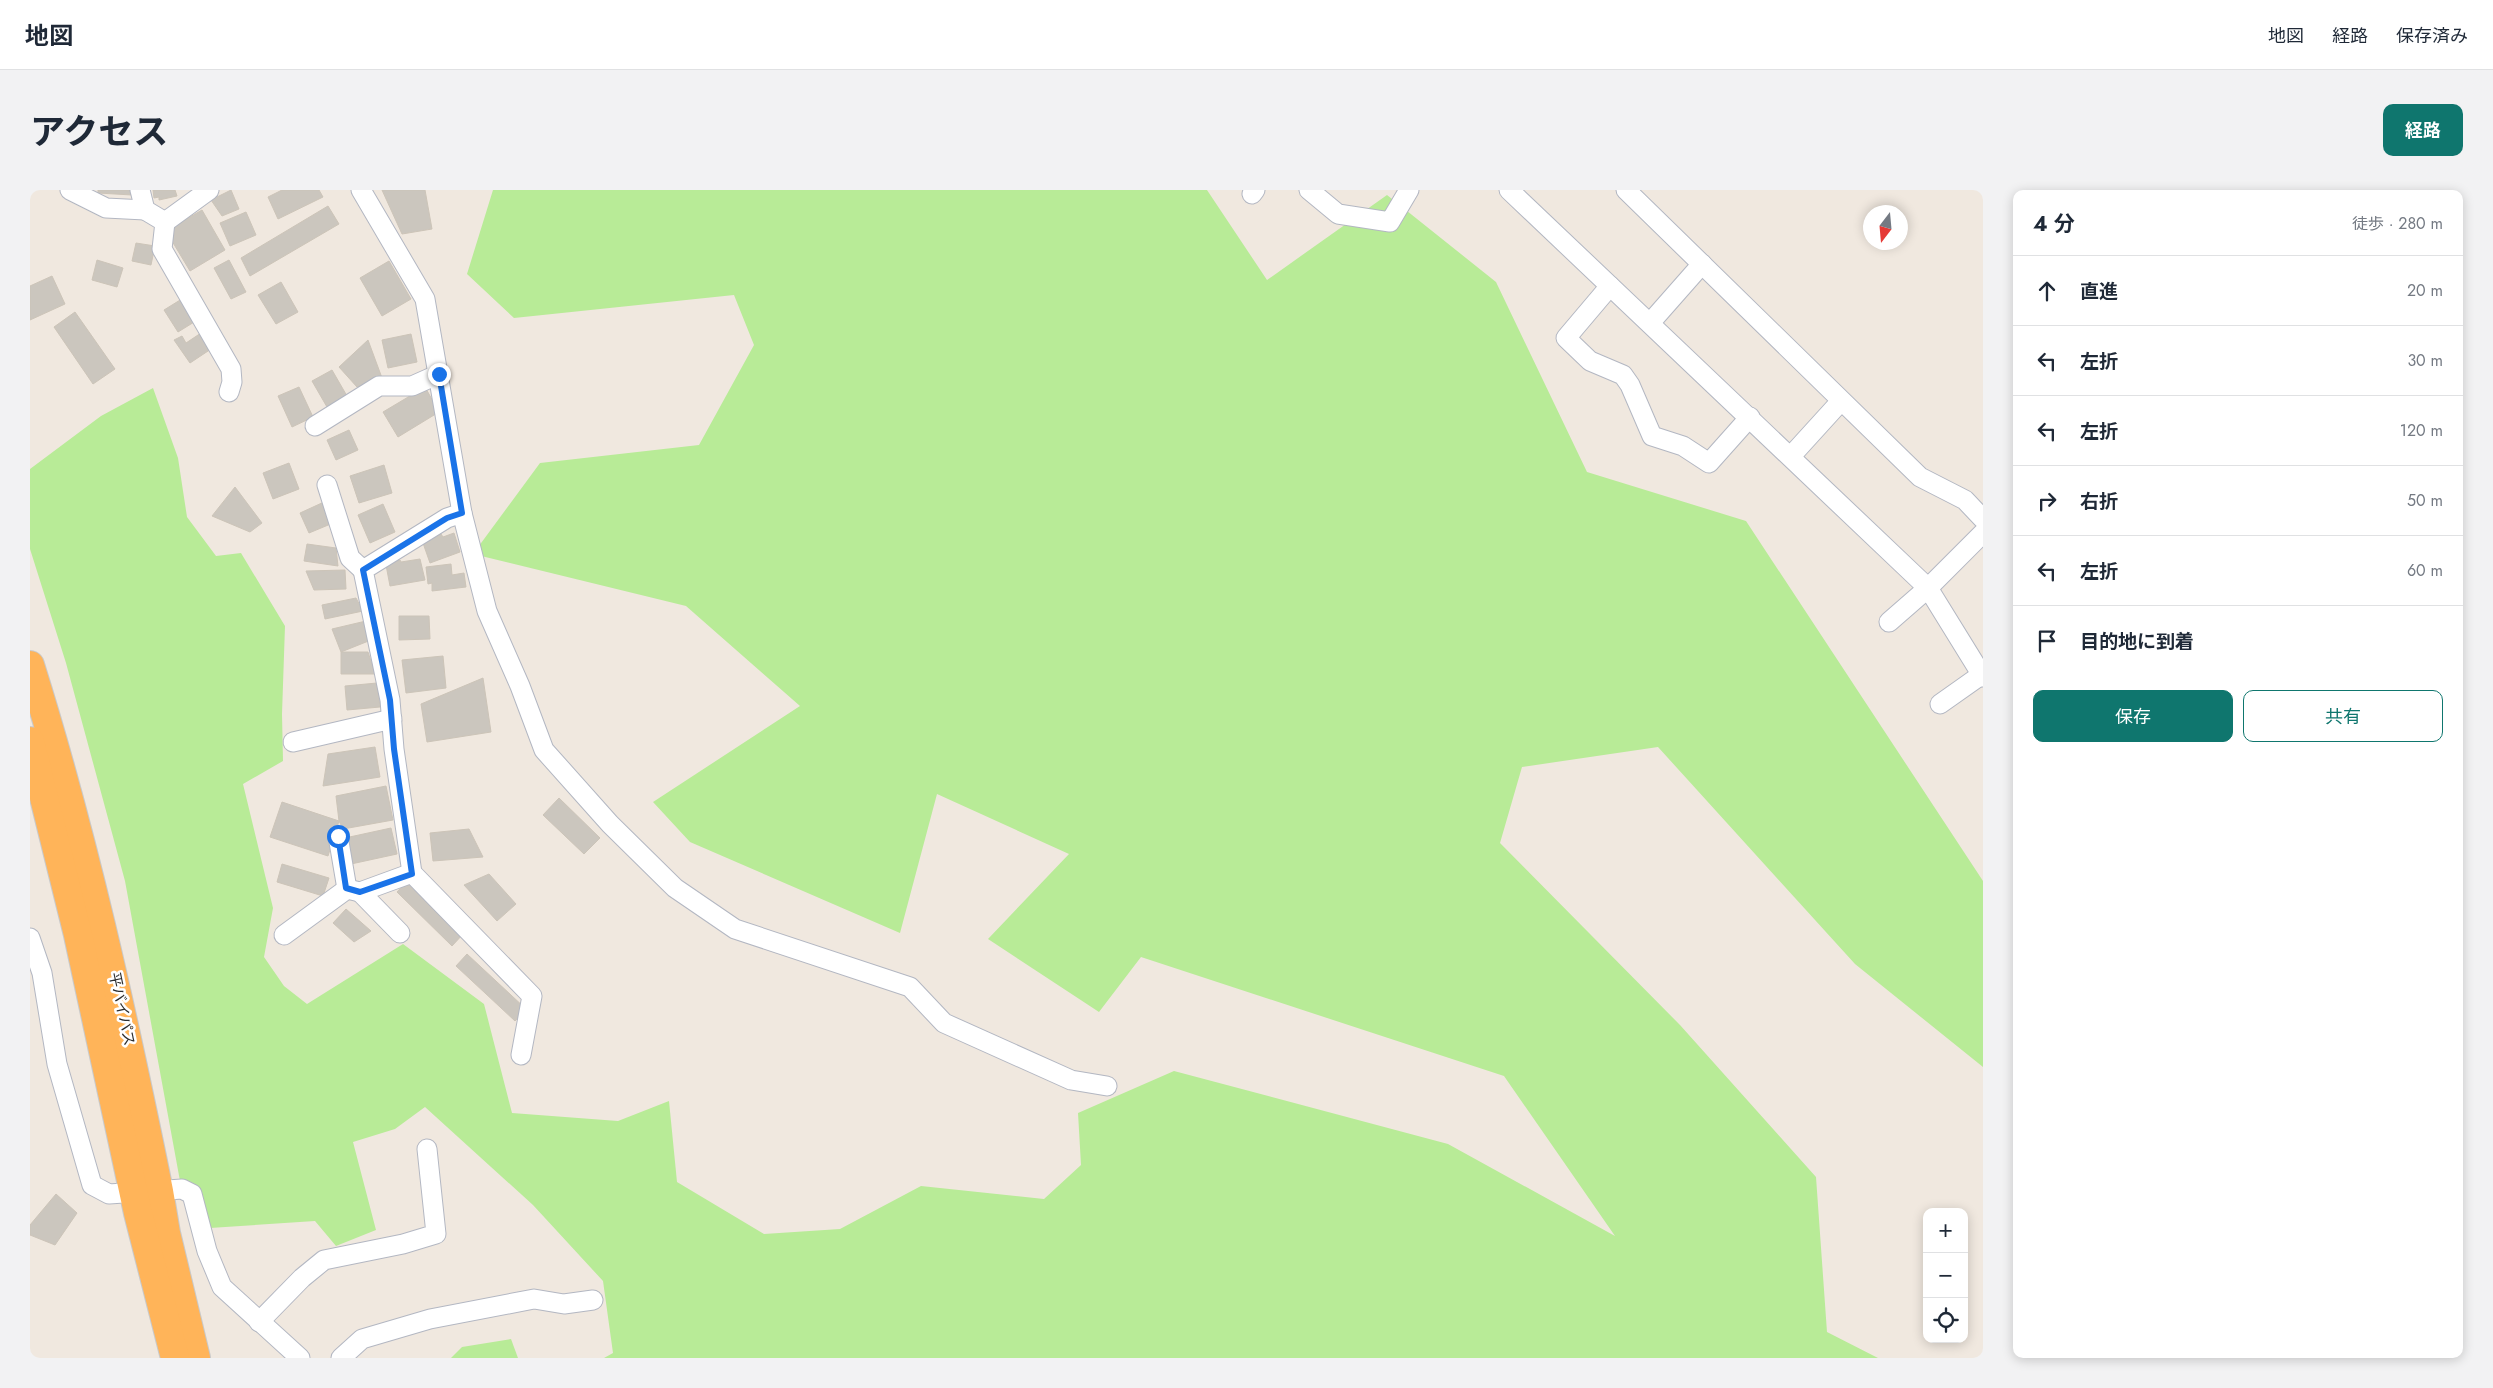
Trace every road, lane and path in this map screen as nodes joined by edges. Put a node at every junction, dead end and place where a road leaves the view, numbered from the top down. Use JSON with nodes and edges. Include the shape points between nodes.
{"nodes":[{"id":1,"x":70,"y":190,"type":"edge"},
{"id":2,"x":140,"y":190,"type":"edge"},
{"id":3,"x":209,"y":190,"type":"edge"},
{"id":4,"x":361,"y":190,"type":"edge"},
{"id":5,"x":1309,"y":190,"type":"edge"},
{"id":6,"x":1409,"y":190,"type":"edge"},
{"id":7,"x":1509,"y":190,"type":"edge"},
{"id":8,"x":1626,"y":190,"type":"edge"},
{"id":9,"x":145,"y":210,"type":"junction"},
{"id":10,"x":165,"y":222,"type":"junction"},
{"id":11,"x":1702,"y":264,"type":"junction"},
{"id":12,"x":1610,"y":286,"type":"junction"},
{"id":13,"x":1650,"y":323,"type":"junction"},
{"id":14,"x":439,"y":374,"type":"junction"},
{"id":15,"x":230,"y":392,"type":"dead end"},
{"id":16,"x":1841,"y":401,"type":"junction"},
{"id":17,"x":1750,"y":417,"type":"junction"},
{"id":18,"x":315,"y":426,"type":"dead end"},
{"id":19,"x":1791,"y":456,"type":"junction"},
{"id":20,"x":327,"y":485,"type":"dead end"},
{"id":21,"x":462,"y":513,"type":"junction"},
{"id":22,"x":1983,"y":518,"type":"edge"},
{"id":23,"x":1983,"y":533,"type":"edge"},
{"id":24,"x":363,"y":570,"type":"junction"},
{"id":25,"x":1928,"y":588,"type":"junction"},
{"id":26,"x":1889,"y":622,"type":"dead end"},
{"id":27,"x":30,"y":665,"type":"edge"},
{"id":28,"x":1982,"y":676,"type":"edge"},
{"id":29,"x":1940,"y":704,"type":"dead end"},
{"id":30,"x":392,"y":720,"type":"junction"},
{"id":31,"x":30,"y":741,"type":"edge"},
{"id":32,"x":294,"y":742,"type":"dead end"},
{"id":33,"x":338,"y":836,"type":"dead end"},
{"id":34,"x":412,"y":874,"type":"junction"},
{"id":35,"x":353,"y":890,"type":"junction"},
{"id":36,"x":400,"y":933,"type":"dead end"},
{"id":37,"x":284,"y":935,"type":"dead end"},
{"id":38,"x":30,"y":938,"type":"edge"},
{"id":39,"x":521,"y":1055,"type":"dead end"},
{"id":40,"x":1107,"y":1086,"type":"dead end"},
{"id":41,"x":427,"y":1149,"type":"dead end"},
{"id":42,"x":146,"y":1192,"type":"junction"},
{"id":43,"x":593,"y":1300,"type":"dead end"},
{"id":44,"x":259,"y":1322,"type":"junction"},
{"id":45,"x":175,"y":1358,"type":"edge"},
{"id":46,"x":196,"y":1358,"type":"edge"},
{"id":47,"x":300,"y":1358,"type":"edge"},
{"id":48,"x":341,"y":1358,"type":"edge"}],
"edges":[{"from":1,"to":9,"type":"street","via":[[106,208]]},
{"from":2,"to":9,"type":"street"},
{"from":3,"to":10,"type":"street"},
{"from":4,"to":14,"type":"street","via":[[425,299]]},
{"from":5,"to":6,"type":"street","via":[[1338,214],[1390,222]]},
{"from":7,"to":12,"type":"street"},
{"from":8,"to":11,"type":"street"},
{"from":9,"to":10,"type":"street"},
{"from":10,"to":15,"type":"street","via":[[162,249],[232,369]]},
{"from":11,"to":13,"type":"street"},
{"from":11,"to":16,"type":"street"},
{"from":12,"to":13,"type":"street"},
{"from":12,"to":17,"type":"street","via":[[1566,338],[1590,361],[1623,375],[1652,436],[1683,446],[1709,463]]},
{"from":13,"to":17,"type":"street"},
{"from":14,"to":18,"type":"street","via":[[412,386],[379,386]]},
{"from":14,"to":21,"type":"street"},
{"from":16,"to":19,"type":"street"},
{"from":16,"to":22,"type":"street","via":[[1920,477],[1965,500]]},
{"from":17,"to":19,"type":"street"},
{"from":19,"to":25,"type":"street"},
{"from":20,"to":24,"type":"street","via":[[350,558]]},
{"from":21,"to":24,"type":"street","via":[[447,518]]},
{"from":21,"to":40,"type":"street","via":[[487,611],[544,750],[610,824],[675,888],[736,929],[910,987],[944,1023],[1071,1080]]},
{"from":23,"to":25,"type":"street"},
{"from":24,"to":30,"type":"street"},
{"from":25,"to":26,"type":"street"},
{"from":25,"to":28,"type":"street"},
{"from":27,"to":42,"type":"highway","name":"平バイパス","via":[[104,930]]},
{"from":28,"to":29,"type":"street"},
{"from":30,"to":32,"type":"street"},
{"from":30,"to":34,"type":"street"},
{"from":31,"to":42,"type":"highway","name":"平バイパス"},
{"from":33,"to":35,"type":"street"},
{"from":34,"to":35,"type":"street"},
{"from":34,"to":39,"type":"street","via":[[532,996]]},
{"from":35,"to":36,"type":"street"},
{"from":35,"to":37,"type":"street"},
{"from":38,"to":42,"type":"street","via":[[42,973],[57,1064],[92,1185],[109,1194]]},
{"from":41,"to":44,"type":"street","via":[[436,1234],[324,1260]]},
{"from":42,"to":44,"type":"street","via":[[182,1189],[192,1194],[206,1251],[222,1287]]},
{"from":42,"to":45,"type":"highway","name":"平バイパス"},
{"from":42,"to":46,"type":"highway","name":"平バイパス","via":[[166,1233]]},
{"from":43,"to":48,"type":"street","via":[[564,1304],[534,1299],[430,1319],[362,1339]]},
{"from":44,"to":47,"type":"street"}]}
